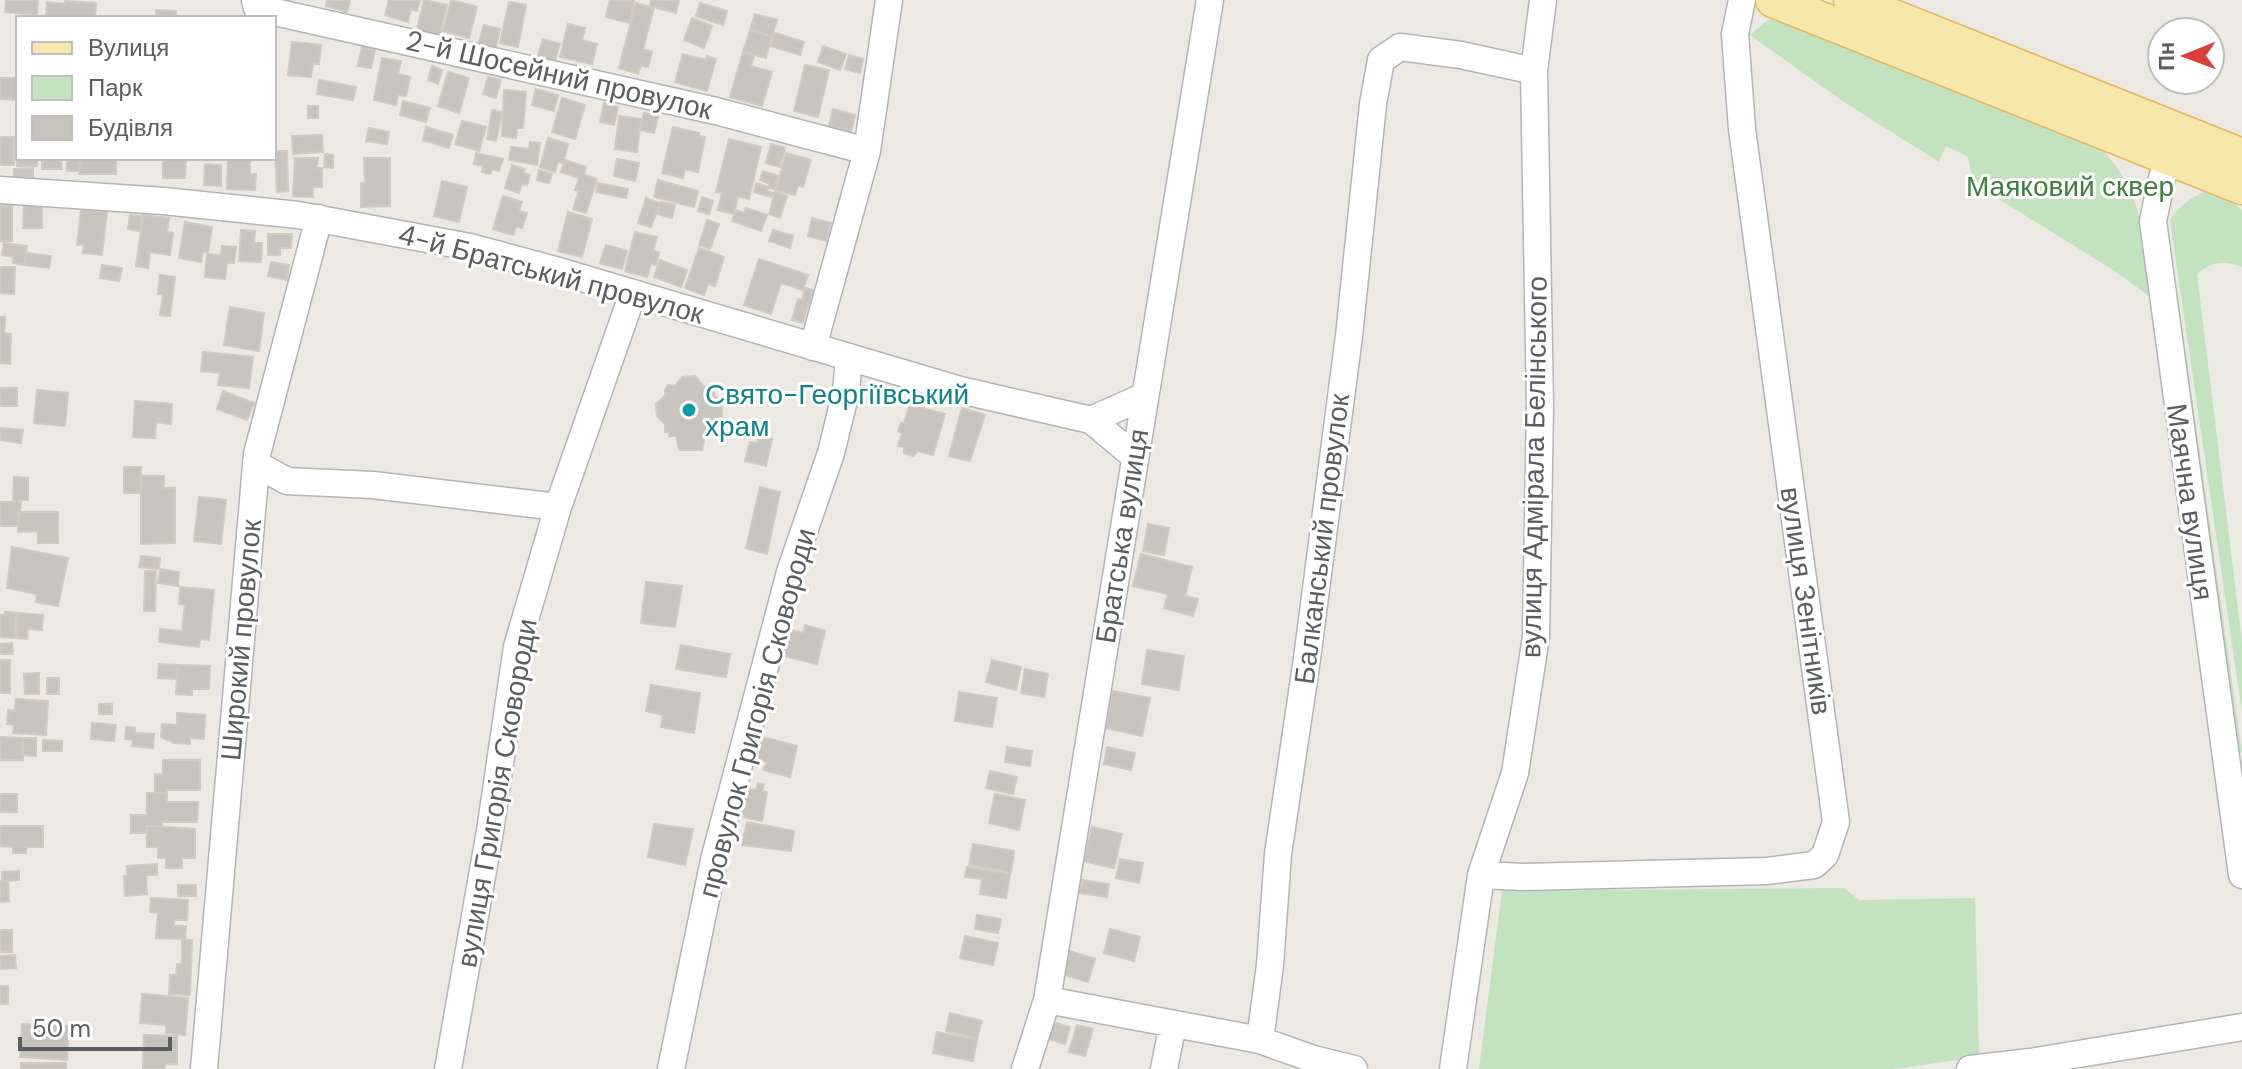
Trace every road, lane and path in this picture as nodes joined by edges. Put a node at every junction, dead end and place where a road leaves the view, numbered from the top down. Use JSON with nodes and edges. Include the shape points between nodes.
{"nodes":[{"id":1,"x":255,"y":0,"type":"edge"},
{"id":2,"x":889,"y":0,"type":"edge"},
{"id":3,"x":1210,"y":0,"type":"edge"},
{"id":4,"x":1543,"y":0,"type":"edge"},
{"id":5,"x":1742,"y":0,"type":"edge"},
{"id":6,"x":1773,"y":0,"type":"edge"},
{"id":7,"x":1851,"y":0,"type":"edge"},
{"id":8,"x":1534,"y":71,"type":"junction"},
{"id":9,"x":2174,"y":145,"type":"junction"},
{"id":10,"x":867,"y":151,"type":"junction"},
{"id":11,"x":2242,"y":156,"type":"edge"},
{"id":12,"x":2242,"y":187,"type":"edge"},
{"id":13,"x":0,"y":190,"type":"edge"},
{"id":14,"x":319,"y":218,"type":"junction"},
{"id":15,"x":633,"y":293,"type":"junction"},
{"id":16,"x":813,"y":347,"type":"junction"},
{"id":17,"x":849,"y":358,"type":"junction"},
{"id":18,"x":1145,"y":396,"type":"junction"},
{"id":19,"x":1091,"y":420,"type":"junction"},
{"id":20,"x":1134,"y":456,"type":"junction"},
{"id":21,"x":256,"y":464,"type":"junction"},
{"id":22,"x":558,"y":507,"type":"junction"},
{"id":23,"x":1481,"y":875,"type":"junction"},
{"id":24,"x":2242,"y":875,"type":"edge"},
{"id":25,"x":1047,"y":1000,"type":"junction"},
{"id":26,"x":1173,"y":1024,"type":"junction"},
{"id":27,"x":2242,"y":1027,"type":"edge"},
{"id":28,"x":1260,"y":1040,"type":"junction"},
{"id":29,"x":1312,"y":1064,"type":"edge"},
{"id":30,"x":204,"y":1069,"type":"edge"},
{"id":31,"x":448,"y":1069,"type":"edge"},
{"id":32,"x":671,"y":1069,"type":"edge"},
{"id":33,"x":1025,"y":1069,"type":"edge"},
{"id":34,"x":1164,"y":1069,"type":"edge"},
{"id":35,"x":1354,"y":1069,"type":"edge"},
{"id":36,"x":1453,"y":1069,"type":"edge"},
{"id":37,"x":1970,"y":1069,"type":"edge"}],
"edges":[{"from":1,"to":10,"type":"street","name":"2-й Шосейний провулок","via":[[257,8],[716,111]]},
{"from":2,"to":10,"type":"street"},
{"from":3,"to":18,"type":"street","name":"Братська вулиця"},
{"from":4,"to":8,"type":"street","name":"вулиця Адмірала Белінського"},
{"from":5,"to":23,"type":"street","name":"вулиця Зенітників","via":[[1735,34],[1742,129],[1836,822],[1825,855],[1814,865],[1767,871]]},
{"from":6,"to":9,"type":"main road"},
{"from":7,"to":9,"type":"main road"},
{"from":8,"to":23,"type":"street","name":"вулиця Адмірала Белінського","via":[[1540,405],[1536,637],[1515,773]]},
{"from":8,"to":28,"type":"street","name":"Балканський провулок","via":[[1400,47],[1381,60],[1278,854]]},
{"from":9,"to":11,"type":"main road"},
{"from":9,"to":12,"type":"main road"},
{"from":9,"to":24,"type":"street","name":"Маячна вулиця","via":[[2153,221]]},
{"from":10,"to":16,"type":"street"},
{"from":13,"to":14,"type":"street","name":"4-й Братський провулок"},
{"from":14,"to":15,"type":"street","name":"4-й Братський провулок","via":[[470,247]]},
{"from":14,"to":21,"type":"street","name":"Широкий провулок"},
{"from":15,"to":16,"type":"street","name":"4-й Братський провулок"},
{"from":15,"to":22,"type":"street","name":"вулиця Григорія Сковороди"},
{"from":16,"to":17,"type":"street","name":"4-й Братський провулок"},
{"from":17,"to":19,"type":"street","name":"4-й Братський провулок"},
{"from":17,"to":32,"type":"street","name":"провулок Григорія Сковороди","via":[[831,453],[790,572],[714,860]]},
{"from":18,"to":19,"type":"street"},
{"from":18,"to":20,"type":"street","name":"Братська вулиця"},
{"from":19,"to":20,"type":"street","name":"4-й Братський провулок"},
{"from":20,"to":25,"type":"street","name":"Братська вулиця"},
{"from":21,"to":22,"type":"street","via":[[287,481],[373,485]]},
{"from":21,"to":30,"type":"street","name":"Широкий провулок"},
{"from":22,"to":31,"type":"street","name":"вулиця Григорія Сковороди","via":[[517,647]]},
{"from":23,"to":36,"type":"street","name":"вулиця Адмірала Белінського"},
{"from":25,"to":26,"type":"street"},
{"from":25,"to":33,"type":"street","name":"Братська вулиця"},
{"from":26,"to":28,"type":"street"},
{"from":26,"to":34,"type":"street"},
{"from":27,"to":37,"type":"street"},
{"from":28,"to":29,"type":"street"},
{"from":29,"to":35,"type":"street"}]}
